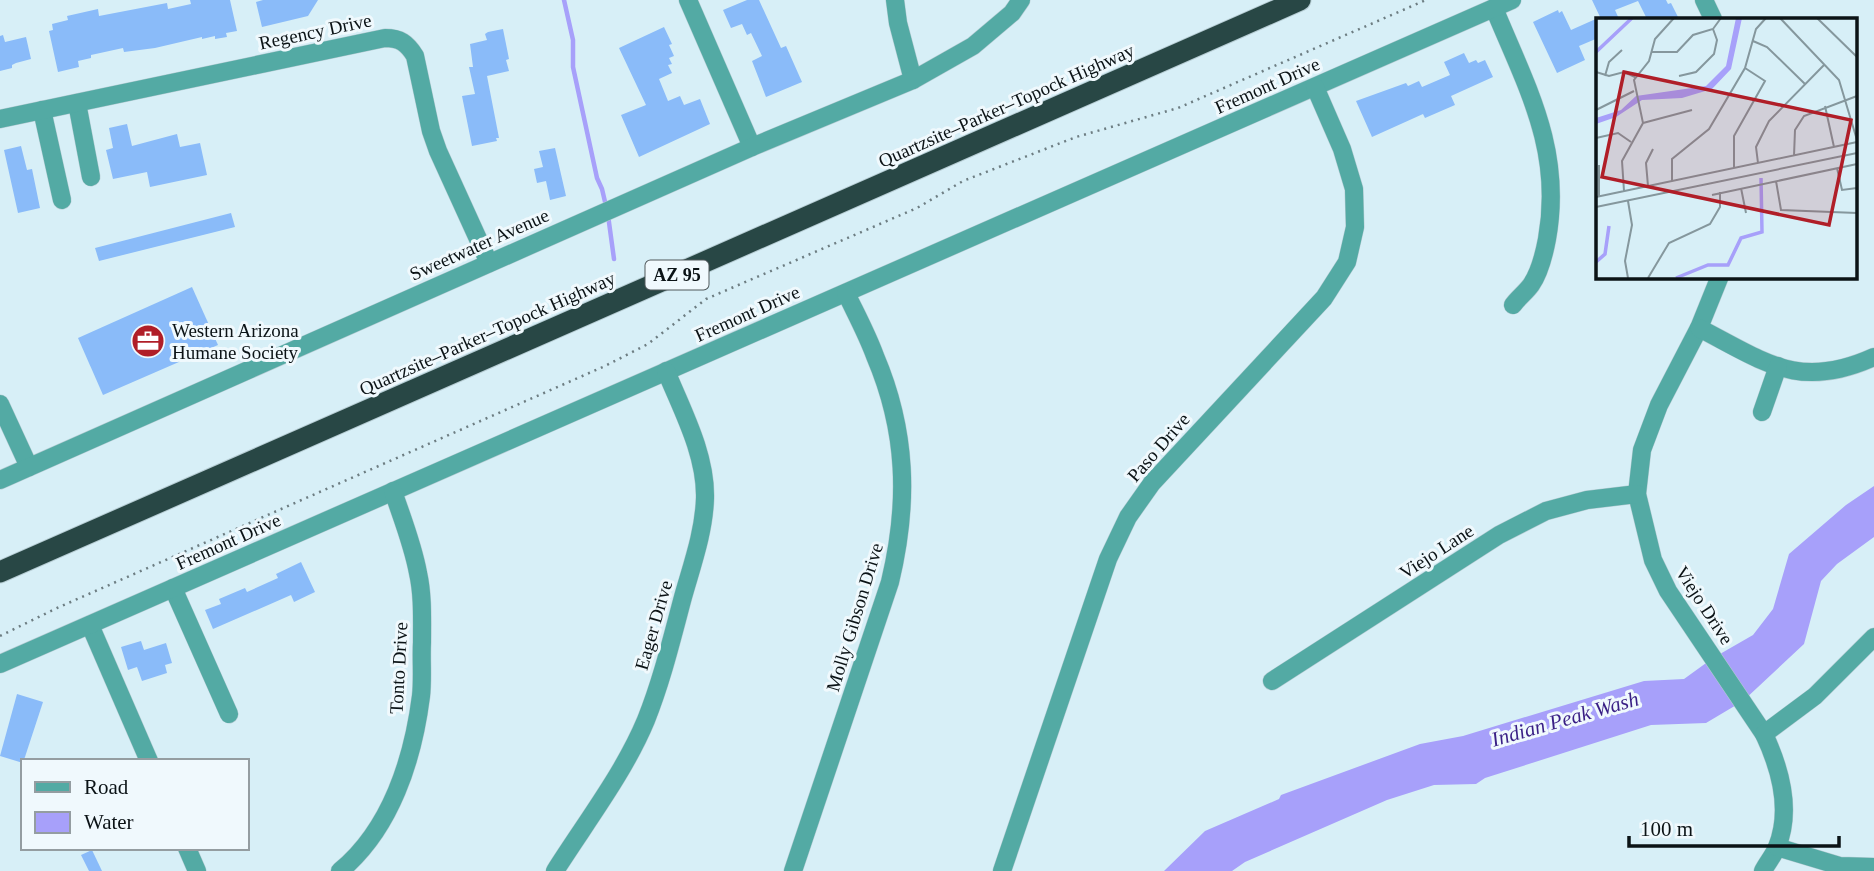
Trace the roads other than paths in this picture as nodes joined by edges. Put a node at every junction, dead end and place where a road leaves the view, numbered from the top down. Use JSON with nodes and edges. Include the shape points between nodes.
{"nodes":[{"id":1,"x":688,"y":0,"type":"edge"},
{"id":2,"x":895,"y":0,"type":"edge"},
{"id":3,"x":1021,"y":0,"type":"edge"},
{"id":4,"x":1300,"y":0,"type":"edge"},
{"id":5,"x":1512,"y":0,"type":"edge"},
{"id":6,"x":1704,"y":0,"type":"edge"},
{"id":7,"x":1494,"y":8,"type":"junction"},
{"id":8,"x":1713,"y":18,"type":"edge"},
{"id":9,"x":913,"y":80,"type":"junction"},
{"id":10,"x":1315,"y":87,"type":"junction"},
{"id":11,"x":77,"y":103,"type":"junction"},
{"id":12,"x":42,"y":110,"type":"junction"},
{"id":13,"x":0,"y":119,"type":"edge"},
{"id":14,"x":752,"y":147,"type":"junction"},
{"id":15,"x":91,"y":177,"type":"dead end"},
{"id":16,"x":62,"y":200,"type":"dead end"},
{"id":17,"x":489,"y":263,"type":"junction"},
{"id":18,"x":1719,"y":278,"type":"edge"},
{"id":19,"x":846,"y":293,"type":"junction"},
{"id":20,"x":1513,"y":304,"type":"dead end"},
{"id":21,"x":1699,"y":328,"type":"junction"},
{"id":22,"x":1874,"y":357,"type":"edge"},
{"id":23,"x":1778,"y":366,"type":"junction"},
{"id":24,"x":666,"y":371,"type":"junction"},
{"id":25,"x":0,"y":404,"type":"edge"},
{"id":26,"x":1762,"y":412,"type":"dead end"},
{"id":27,"x":29,"y":467,"type":"junction"},
{"id":28,"x":0,"y":480,"type":"edge"},
{"id":29,"x":393,"y":491,"type":"junction"},
{"id":30,"x":1637,"y":494,"type":"junction"},
{"id":31,"x":0,"y":572,"type":"edge"},
{"id":32,"x":173,"y":588,"type":"junction"},
{"id":33,"x":90,"y":625,"type":"junction"},
{"id":34,"x":1874,"y":638,"type":"edge"},
{"id":35,"x":0,"y":664,"type":"edge"},
{"id":36,"x":1272,"y":681,"type":"dead end"},
{"id":37,"x":229,"y":714,"type":"dead end"},
{"id":38,"x":1764,"y":734,"type":"junction"},
{"id":39,"x":148,"y":759,"type":"edge"},
{"id":40,"x":1777,"y":847,"type":"junction"},
{"id":41,"x":188,"y":850,"type":"edge"},
{"id":42,"x":1874,"y":867,"type":"edge"},
{"id":43,"x":197,"y":871,"type":"edge"},
{"id":44,"x":340,"y":871,"type":"edge"},
{"id":45,"x":555,"y":871,"type":"edge"},
{"id":46,"x":793,"y":871,"type":"edge"},
{"id":47,"x":1002,"y":871,"type":"edge"},
{"id":48,"x":1763,"y":871,"type":"edge"}],
"edges":[{"from":1,"to":14,"type":"street"},
{"from":2,"to":9,"type":"street"},
{"from":3,"to":9,"type":"street","name":"Sweetwater Avenue","via":[[973,46]]},
{"from":4,"to":31,"type":"highway","name":"Quartzsite–Parker–Topock Highway","number":"AZ 95"},
{"from":5,"to":7,"type":"street","name":"Fremont Drive"},
{"from":6,"to":8,"type":"street"},
{"from":7,"to":10,"type":"street","name":"Fremont Drive"},
{"from":7,"to":20,"type":"street","via":[[1547,145],[1552,187],[1543,258],[1532,284]]},
{"from":9,"to":14,"type":"street","name":"Sweetwater Avenue"},
{"from":10,"to":19,"type":"street","name":"Fremont Drive"},
{"from":10,"to":47,"type":"street","name":"Paso Drive","via":[[1354,188],[1355,227],[1347,262],[1324,298],[1152,483],[1128,517],[1108,559]]},
{"from":11,"to":12,"type":"street","name":"Regency Drive"},
{"from":11,"to":15,"type":"street"},
{"from":11,"to":17,"type":"street","name":"Regency Drive","via":[[397,38],[415,56],[438,151]]},
{"from":12,"to":13,"type":"street","name":"Regency Drive"},
{"from":12,"to":16,"type":"street"},
{"from":14,"to":17,"type":"street","name":"Sweetwater Avenue"},
{"from":17,"to":27,"type":"street","name":"Sweetwater Avenue"},
{"from":18,"to":21,"type":"street","name":"Viejo Drive"},
{"from":19,"to":24,"type":"street","name":"Fremont Drive"},
{"from":19,"to":46,"type":"street","name":"Molly Gibson Drive","via":[[876,357],[891,403],[901,447],[902,517],[890,582]]},
{"from":21,"to":23,"type":"street"},
{"from":21,"to":30,"type":"street","name":"Viejo Drive","via":[[1659,405],[1642,450]]},
{"from":22,"to":23,"type":"street","via":[[1822,373],[1793,372]]},
{"from":23,"to":26,"type":"street"},
{"from":24,"to":29,"type":"street","name":"Fremont Drive"},
{"from":24,"to":45,"type":"street","name":"Eager Drive","via":[[700,463],[705,497],[699,540],[645,721],[626,760]]},
{"from":25,"to":27,"type":"street"},
{"from":27,"to":28,"type":"street","name":"Sweetwater Avenue"},
{"from":29,"to":32,"type":"street","name":"Fremont Drive"},
{"from":29,"to":44,"type":"street","name":"Tonto Drive","via":[[418,574],[421,694],[402,781],[379,825]]},
{"from":30,"to":36,"type":"street","name":"Viejo Lane","via":[[1546,511],[1499,535]]},
{"from":30,"to":38,"type":"street","name":"Viejo Drive","via":[[1653,560],[1668,591]]},
{"from":32,"to":33,"type":"street","name":"Fremont Drive"},
{"from":32,"to":37,"type":"street"},
{"from":33,"to":35,"type":"street","name":"Fremont Drive"},
{"from":33,"to":39,"type":"street"},
{"from":34,"to":38,"type":"street","via":[[1815,696]]},
{"from":38,"to":40,"type":"street","name":"Viejo Drive","via":[[1783,789],[1784,818]]},
{"from":40,"to":42,"type":"street","via":[[1840,866]]},
{"from":40,"to":48,"type":"street","name":"Viejo Drive"},
{"from":41,"to":43,"type":"street"}]}
